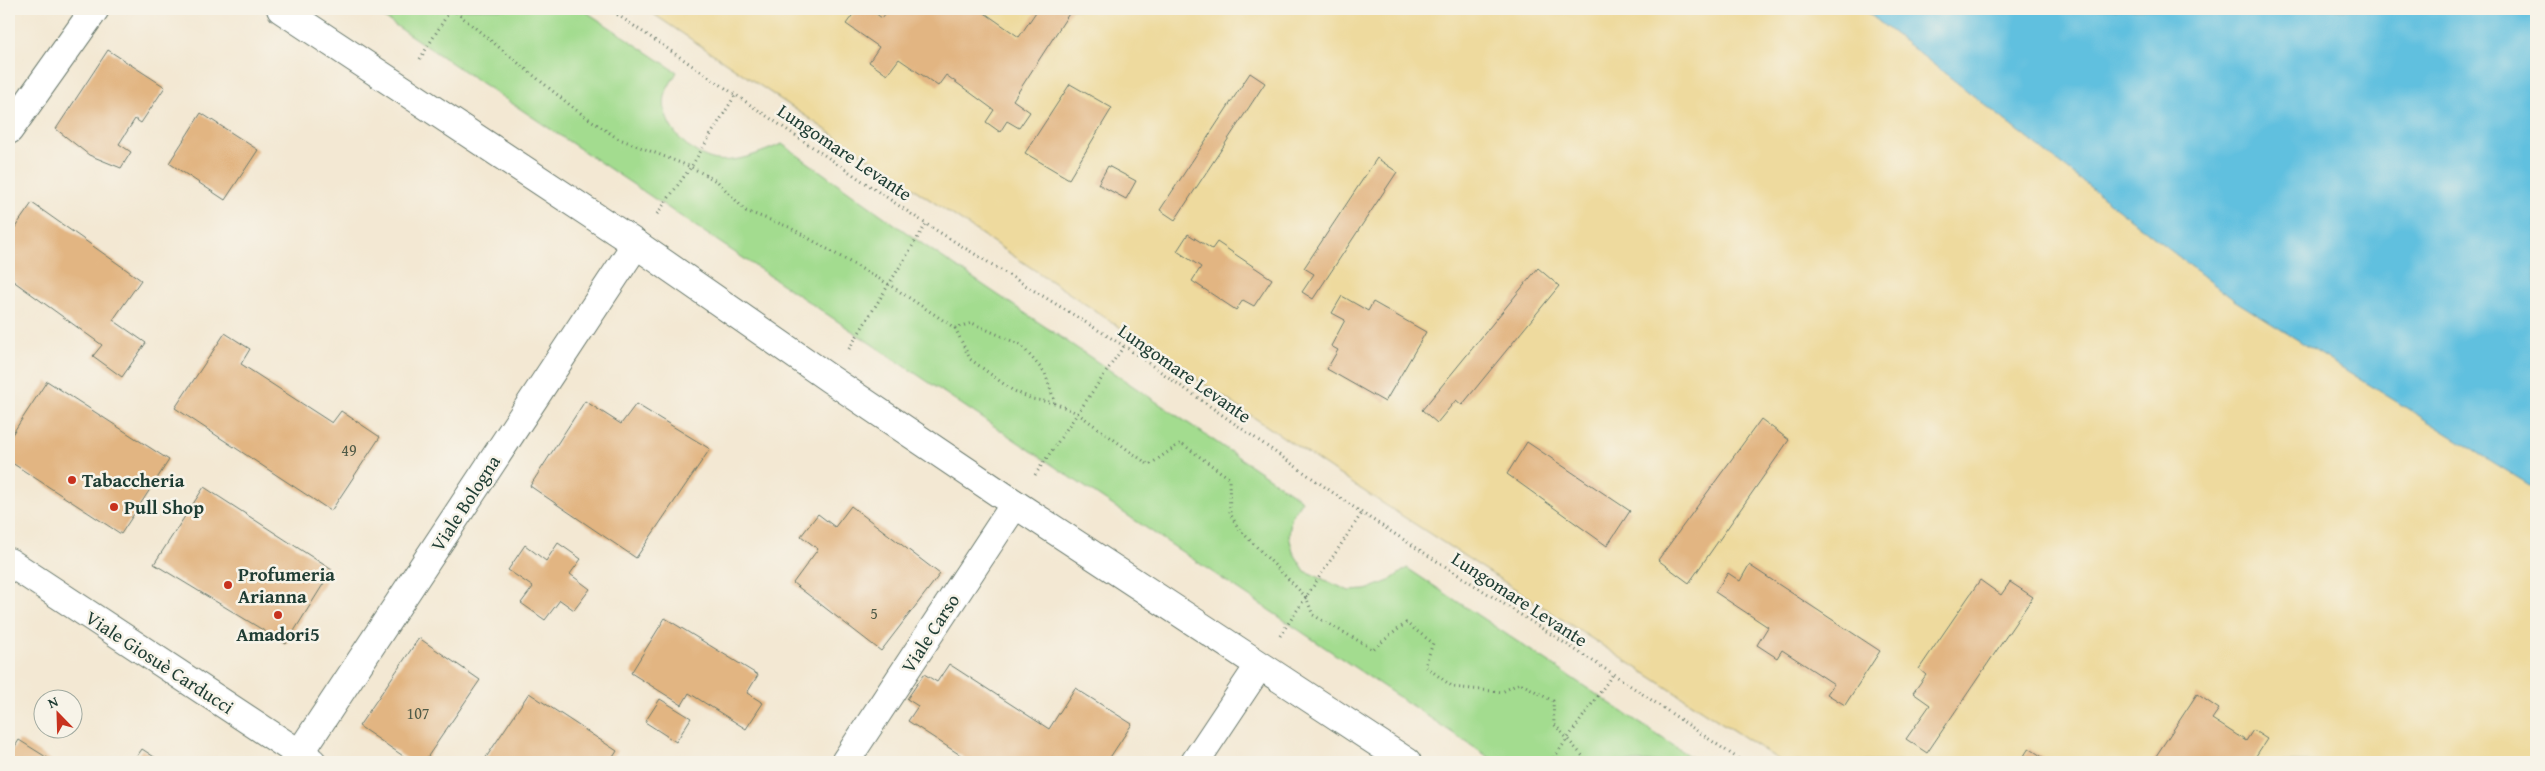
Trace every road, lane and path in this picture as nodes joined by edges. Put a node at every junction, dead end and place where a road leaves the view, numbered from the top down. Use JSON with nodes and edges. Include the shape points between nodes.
{"nodes":[{"id":1,"x":95,"y":9,"type":"edge"},
{"id":2,"x":282,"y":9,"type":"edge"},
{"id":3,"x":452,"y":9,"type":"edge"},
{"id":4,"x":609,"y":9,"type":"edge"},
{"id":5,"x":402,"y":90,"type":"junction"},
{"id":6,"x":736,"y":94,"type":"junction"},
{"id":7,"x":9,"y":130,"type":"edge"},
{"id":8,"x":691,"y":167,"type":"junction"},
{"id":9,"x":926,"y":224,"type":"junction"},
{"id":10,"x":636,"y":244,"type":"junction"},
{"id":11,"x":888,"y":284,"type":"junction"},
{"id":12,"x":955,"y":328,"type":"junction"},
{"id":13,"x":1124,"y":346,"type":"junction"},
{"id":14,"x":830,"y":379,"type":"junction"},
{"id":15,"x":1055,"y":403,"type":"junction"},
{"id":16,"x":1077,"y":414,"type":"junction"},
{"id":17,"x":1015,"y":504,"type":"junction"},
{"id":18,"x":1362,"y":513,"type":"junction"},
{"id":19,"x":9,"y":562,"type":"edge"},
{"id":20,"x":1306,"y":597,"type":"junction"},
{"id":21,"x":1259,"y":666,"type":"junction"},
{"id":22,"x":1612,"y":674,"type":"junction"},
{"id":23,"x":1566,"y":738,"type":"junction"},
{"id":24,"x":301,"y":760,"type":"edge"},
{"id":25,"x":845,"y":762,"type":"edge"},
{"id":26,"x":1195,"y":762,"type":"edge"},
{"id":27,"x":1407,"y":762,"type":"edge"},
{"id":28,"x":1551,"y":762,"type":"edge"},
{"id":29,"x":1588,"y":762,"type":"edge"},
{"id":30,"x":1743,"y":762,"type":"edge"}],
"edges":[{"from":1,"to":7,"type":"street"},
{"from":2,"to":5,"type":"street"},
{"from":3,"to":5,"type":"path"},
{"from":3,"to":8,"type":"path","via":[[576,110],[617,138]]},
{"from":4,"to":6,"type":"path","name":"Lungomare Levante"},
{"from":5,"to":10,"type":"street"},
{"from":6,"to":8,"type":"path"},
{"from":6,"to":9,"type":"path","name":"Lungomare Levante"},
{"from":8,"to":10,"type":"path"},
{"from":8,"to":11,"type":"path","via":[[718,182],[746,211],[789,227]]},
{"from":9,"to":11,"type":"path"},
{"from":9,"to":13,"type":"path","name":"Lungomare Levante"},
{"from":10,"to":14,"type":"street"},
{"from":10,"to":24,"type":"street","name":"Viale Bologna"},
{"from":11,"to":12,"type":"path"},
{"from":11,"to":14,"type":"path"},
{"from":12,"to":15,"type":"path","via":[[970,359],[1012,390],[1032,399]]},
{"from":12,"to":15,"type":"path","via":[[972,323],[1021,345],[1045,372]]},
{"from":13,"to":16,"type":"path"},
{"from":13,"to":18,"type":"path","name":"Lungomare Levante"},
{"from":14,"to":17,"type":"street"},
{"from":15,"to":16,"type":"path"},
{"from":16,"to":17,"type":"path"},
{"from":16,"to":20,"type":"path","via":[[1149,465],[1180,443],[1229,478],[1230,513],[1238,528]]},
{"from":17,"to":21,"type":"street"},
{"from":17,"to":25,"type":"street","name":"Viale Carso"},
{"from":18,"to":20,"type":"path"},
{"from":18,"to":22,"type":"path","name":"Lungomare Levante"},
{"from":19,"to":24,"type":"street","name":"Viale Giosuè Carducci"},
{"from":20,"to":21,"type":"path"},
{"from":20,"to":23,"type":"path","via":[[1313,615],[1373,649],[1406,623],[1433,643],[1425,666],[1453,687],[1502,692],[1520,683],[1553,701],[1554,724]]},
{"from":21,"to":26,"type":"street"},
{"from":21,"to":27,"type":"street"},
{"from":22,"to":23,"type":"path"},
{"from":22,"to":30,"type":"path","name":"Lungomare Levante"},
{"from":23,"to":28,"type":"path"},
{"from":23,"to":29,"type":"path"}]}
